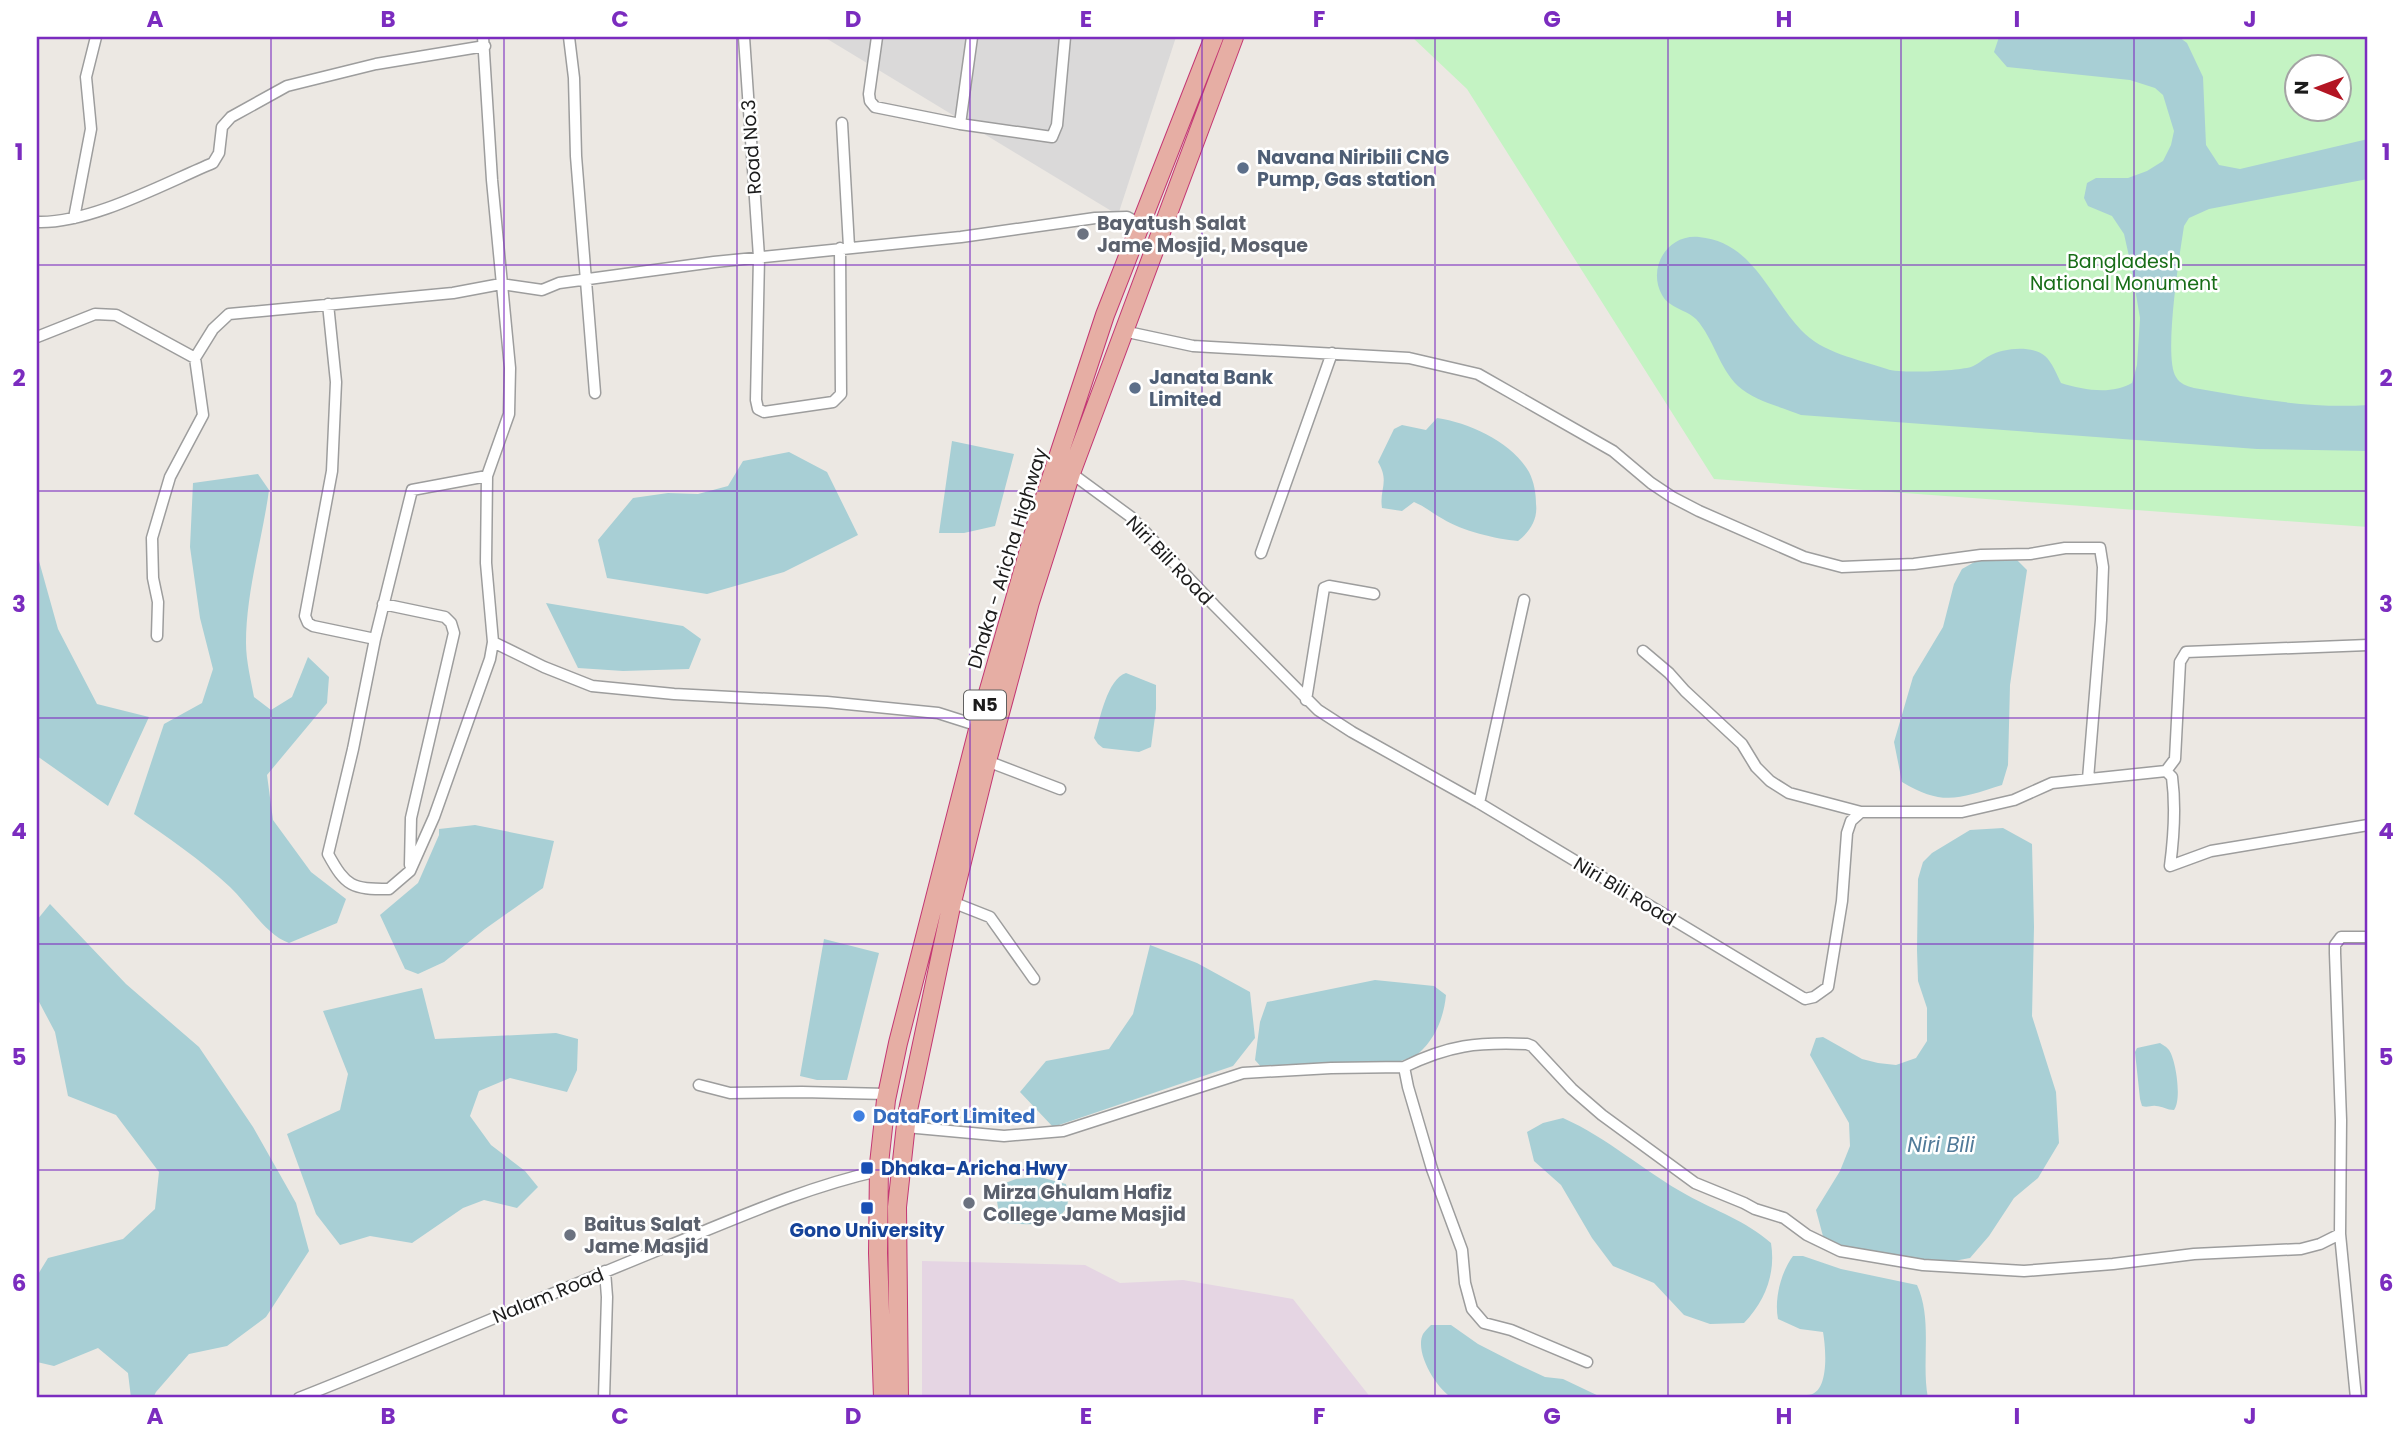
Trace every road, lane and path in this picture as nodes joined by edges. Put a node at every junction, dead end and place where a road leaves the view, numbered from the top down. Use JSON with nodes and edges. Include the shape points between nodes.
{"nodes":[{"id":1,"x":96,"y":37,"type":"edge"},
{"id":2,"x":569,"y":37,"type":"edge"},
{"id":3,"x":744,"y":37,"type":"edge"},
{"id":4,"x":877,"y":37,"type":"edge"},
{"id":5,"x":972,"y":37,"type":"edge"},
{"id":6,"x":1065,"y":37,"type":"edge"},
{"id":7,"x":1214,"y":37,"type":"edge"},
{"id":8,"x":1234,"y":37,"type":"edge"},
{"id":9,"x":484,"y":41,"type":"edge"},
{"id":10,"x":842,"y":123,"type":"dead end"},
{"id":11,"x":960,"y":124,"type":"junction"},
{"id":12,"x":74,"y":218,"type":"junction"},
{"id":13,"x":37,"y":222,"type":"edge"},
{"id":14,"x":1140,"y":224,"type":"junction"},
{"id":15,"x":845,"y":247,"type":"junction"},
{"id":16,"x":759,"y":257,"type":"junction"},
{"id":17,"x":586,"y":280,"type":"junction"},
{"id":18,"x":501,"y":284,"type":"junction"},
{"id":19,"x":328,"y":304,"type":"junction"},
{"id":20,"x":1123,"y":331,"type":"junction"},
{"id":21,"x":37,"y":337,"type":"edge"},
{"id":22,"x":1332,"y":353,"type":"junction"},
{"id":23,"x":195,"y":358,"type":"junction"},
{"id":24,"x":595,"y":393,"type":"dead end"},
{"id":25,"x":1071,"y":473,"type":"junction"},
{"id":26,"x":487,"y":476,"type":"junction"},
{"id":27,"x":1261,"y":553,"type":"dead end"},
{"id":28,"x":1374,"y":594,"type":"dead end"},
{"id":29,"x":1524,"y":600,"type":"dead end"},
{"id":30,"x":383,"y":604,"type":"junction"},
{"id":31,"x":157,"y":636,"type":"dead end"},
{"id":32,"x":375,"y":639,"type":"junction"},
{"id":33,"x":493,"y":642,"type":"junction"},
{"id":34,"x":2368,"y":645,"type":"edge"},
{"id":35,"x":1643,"y":651,"type":"dead end"},
{"id":36,"x":1306,"y":700,"type":"junction"},
{"id":37,"x":979,"y":726,"type":"junction"},
{"id":38,"x":987,"y":761,"type":"junction"},
{"id":39,"x":2166,"y":771,"type":"junction"},
{"id":40,"x":2088,"y":779,"type":"junction"},
{"id":41,"x":1060,"y":789,"type":"dead end"},
{"id":42,"x":1479,"y":803,"type":"junction"},
{"id":43,"x":1861,"y":812,"type":"junction"},
{"id":44,"x":2368,"y":825,"type":"edge"},
{"id":45,"x":410,"y":870,"type":"junction"},
{"id":46,"x":952,"y":902,"type":"junction"},
{"id":47,"x":2368,"y":937,"type":"edge"},
{"id":48,"x":1034,"y":979,"type":"dead end"},
{"id":49,"x":1404,"y":1067,"type":"junction"},
{"id":50,"x":699,"y":1085,"type":"dead end"},
{"id":51,"x":887,"y":1094,"type":"junction"},
{"id":52,"x":906,"y":1127,"type":"junction"},
{"id":53,"x":878,"y":1171,"type":"junction"},
{"id":54,"x":2340,"y":1234,"type":"junction"},
{"id":55,"x":605,"y":1271,"type":"junction"},
{"id":56,"x":1587,"y":1362,"type":"dead end"},
{"id":57,"x":299,"y":1398,"type":"edge"},
{"id":58,"x":604,"y":1398,"type":"edge"},
{"id":59,"x":883,"y":1398,"type":"edge"},
{"id":60,"x":899,"y":1398,"type":"edge"},
{"id":61,"x":2356,"y":1398,"type":"edge"}],
"edges":[{"from":1,"to":12,"type":"street","via":[[86,77],[91,129]]},
{"from":2,"to":17,"type":"street"},
{"from":3,"to":16,"type":"street","name":"Road No.3"},
{"from":4,"to":11,"type":"street","via":[[869,94],[875,107]]},
{"from":5,"to":11,"type":"street"},
{"from":6,"to":11,"type":"street","via":[[1058,125],[1052,137]]},
{"from":7,"to":14,"type":"highway","name":"Dhaka - Aricha Highway","number":"N5"},
{"from":8,"to":20,"type":"highway","number":"N5"},
{"from":9,"to":12,"type":"street","via":[[287,86],[231,117],[222,127],[214,163]]},
{"from":9,"to":18,"type":"street"},
{"from":10,"to":15,"type":"street"},
{"from":12,"to":13,"type":"street"},
{"from":14,"to":15,"type":"street","via":[[1127,217],[1096,218]]},
{"from":14,"to":37,"type":"highway","name":"Dhaka - Aricha Highway","number":"N5","via":[[1039,515]]},
{"from":15,"to":16,"type":"street"},
{"from":15,"to":16,"type":"street","name":"Road No.3","via":[[841,394],[833,402],[764,412],[756,400]]},
{"from":16,"to":17,"type":"street"},
{"from":17,"to":18,"type":"street","via":[[542,290]]},
{"from":17,"to":24,"type":"street"},
{"from":18,"to":19,"type":"street"},
{"from":18,"to":26,"type":"street","via":[[510,368],[509,414]]},
{"from":19,"to":23,"type":"street","via":[[229,314]]},
{"from":19,"to":32,"type":"street","via":[[336,382],[332,471],[305,616],[313,626]]},
{"from":20,"to":22,"type":"street","via":[[1193,346]]},
{"from":20,"to":25,"type":"highway","number":"N5"},
{"from":21,"to":23,"type":"street","via":[[95,314],[116,315]]},
{"from":22,"to":27,"type":"street"},
{"from":22,"to":40,"type":"street","via":[[1409,358],[1478,374],[1613,450],[1672,497],[1804,556],[1842,567],[2100,548],[2101,607]]},
{"from":23,"to":31,"type":"street","via":[[203,415],[170,477],[152,538]]},
{"from":25,"to":36,"type":"street","name":"Niri Bili Road","via":[[1131,517]]},
{"from":25,"to":38,"type":"highway","number":"N5"},
{"from":26,"to":30,"type":"street","via":[[412,490]]},
{"from":26,"to":33,"type":"street","via":[[486,563]]},
{"from":28,"to":36,"type":"street","via":[[1324,588]]},
{"from":29,"to":42,"type":"street"},
{"from":30,"to":32,"type":"street"},
{"from":30,"to":45,"type":"street","via":[[446,617],[454,633],[411,818]]},
{"from":32,"to":45,"type":"street","via":[[328,854],[340,876],[360,889],[389,889]]},
{"from":33,"to":37,"type":"street","via":[[592,686],[938,713]]},
{"from":33,"to":45,"type":"street","via":[[434,817]]},
{"from":34,"to":39,"type":"street","via":[[2186,652],[2180,662],[2175,759]]},
{"from":35,"to":43,"type":"street","via":[[1742,744],[1770,781],[1789,793]]},
{"from":36,"to":42,"type":"street","name":"Niri Bili Road","via":[[1335,722]]},
{"from":37,"to":51,"type":"highway","name":"Dhaka - Aricha Highway","number":"N5"},
{"from":38,"to":41,"type":"street"},
{"from":38,"to":46,"type":"highway","number":"N5"},
{"from":39,"to":40,"type":"street"},
{"from":39,"to":44,"type":"street","via":[[2174,790],[2170,866],[2211,851]]},
{"from":40,"to":43,"type":"street","via":[[2052,783],[2014,800],[1962,812]]},
{"from":42,"to":43,"type":"street","name":"Niri Bili Road","via":[[1805,999],[1828,987],[1847,833]]},
{"from":46,"to":48,"type":"street","via":[[990,917]]},
{"from":46,"to":52,"type":"highway","number":"N5"},
{"from":47,"to":54,"type":"street","via":[[2341,937],[2335,945]]},
{"from":49,"to":52,"type":"street","via":[[1242,1073],[1063,1132],[1004,1136]]},
{"from":49,"to":54,"type":"street","via":[[1451,1048],[1486,1042],[1532,1046],[1602,1115],[1695,1183],[1784,1218],[1840,1251],[1863,1256],[1923,1265],[2024,1270],[2301,1249]]},
{"from":49,"to":56,"type":"street","via":[[1432,1169],[1462,1250],[1472,1309],[1484,1323]]},
{"from":50,"to":51,"type":"street","via":[[730,1093]]},
{"from":51,"to":53,"type":"highway","name":"Dhaka - Aricha Highway","number":"N5"},
{"from":52,"to":60,"type":"highway","number":"N5","via":[[897,1207]]},
{"from":53,"to":55,"type":"street","name":"Nalam Road","via":[[823,1185]]},
{"from":53,"to":59,"type":"highway","name":"Dhaka - Aricha Highway","number":"N5"},
{"from":54,"to":61,"type":"street"},
{"from":55,"to":57,"type":"street","name":"Nalam Road"},
{"from":55,"to":58,"type":"street"}]}
